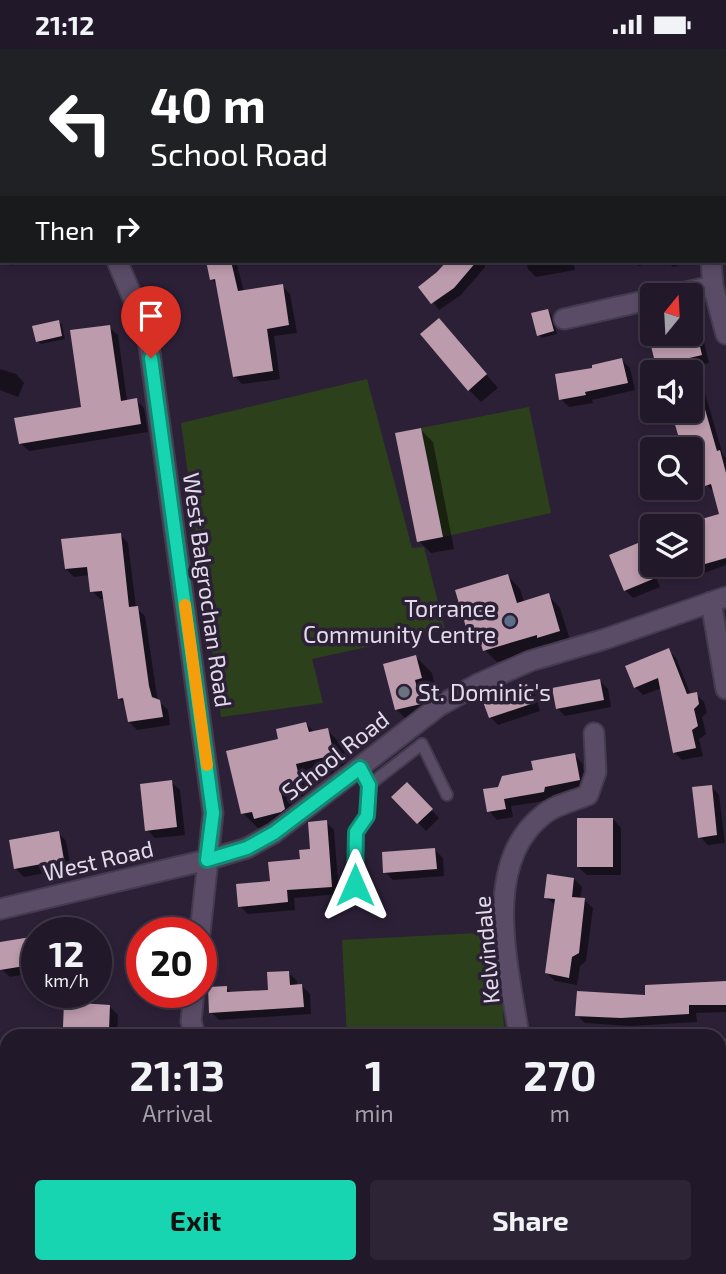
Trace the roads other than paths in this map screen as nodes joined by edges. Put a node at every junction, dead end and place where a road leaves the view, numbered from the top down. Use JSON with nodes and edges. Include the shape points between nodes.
{"nodes":[{"id":1,"x":118,"y":263,"type":"edge"},
{"id":2,"x":710,"y":263,"type":"edge"},
{"id":3,"x":713,"y":286,"type":"junction"},
{"id":4,"x":704,"y":288,"type":"edge"},
{"id":5,"x":640,"y":302,"type":"edge"},
{"id":6,"x":564,"y":319,"type":"dead end"},
{"id":7,"x":726,"y":334,"type":"edge"},
{"id":8,"x":719,"y":600,"type":"edge"},
{"id":9,"x":726,"y":689,"type":"edge"},
{"id":10,"x":594,"y":733,"type":"dead end"},
{"id":11,"x":360,"y":768,"type":"junction"},
{"id":12,"x":369,"y":785,"type":"junction"},
{"id":13,"x":447,"y":795,"type":"dead end"},
{"id":14,"x":207,"y":860,"type":"junction"},
{"id":15,"x":355,"y":885,"type":"dead end"},
{"id":16,"x":0,"y":909,"type":"edge"},
{"id":17,"x":202,"y":917,"type":"edge"},
{"id":18,"x":192,"y":1008,"type":"edge"},
{"id":19,"x":193,"y":1029,"type":"edge"},
{"id":20,"x":518,"y":1029,"type":"edge"}],
"edges":[{"from":1,"to":14,"type":"street","name":"West Balgrochan Road","via":[[147,331],[213,813]]},
{"from":2,"to":3,"type":"street"},
{"from":3,"to":4,"type":"street"},
{"from":3,"to":7,"type":"street"},
{"from":5,"to":6,"type":"street"},
{"from":8,"to":9,"type":"street"},
{"from":8,"to":11,"type":"street","name":"School Road","via":[[530,661],[478,684],[439,706]]},
{"from":10,"to":20,"type":"street","name":"Kelvindale","via":[[596,772],[588,795],[544,814],[516,846],[503,887]]},
{"from":11,"to":12,"type":"lane"},
{"from":11,"to":14,"type":"street","name":"School Road","via":[[274,833],[247,848]]},
{"from":12,"to":13,"type":"lane","via":[[422,744]]},
{"from":12,"to":15,"type":"lane","via":[[367,816],[356,832]]},
{"from":14,"to":16,"type":"street","name":"West Road"},
{"from":14,"to":17,"type":"street","name":"West Balgrochan Road"},
{"from":18,"to":19,"type":"street"}]}
